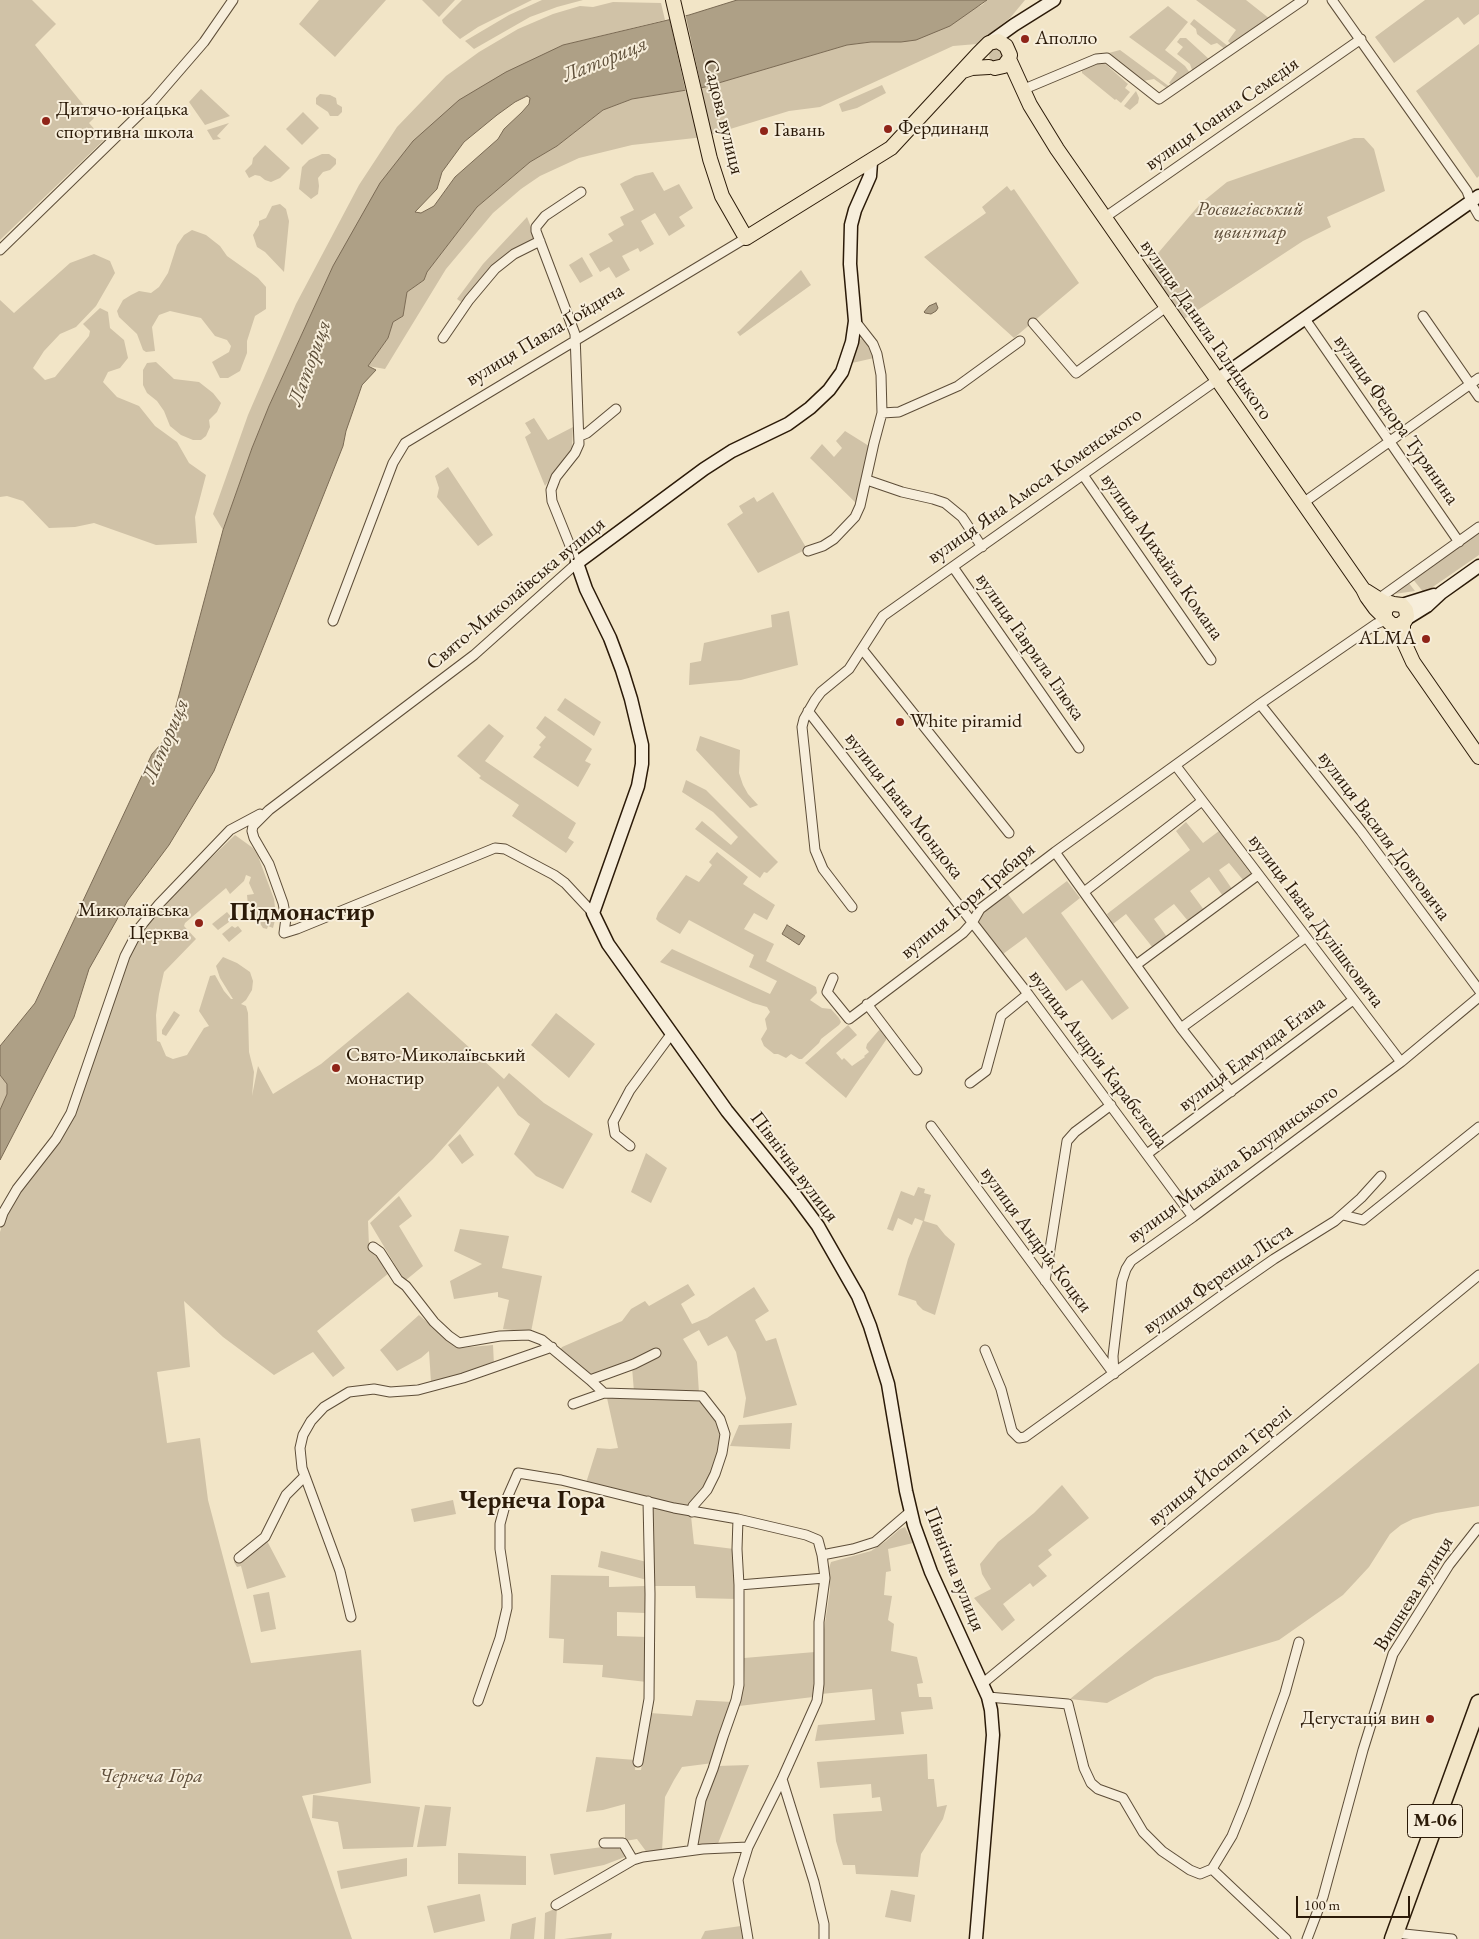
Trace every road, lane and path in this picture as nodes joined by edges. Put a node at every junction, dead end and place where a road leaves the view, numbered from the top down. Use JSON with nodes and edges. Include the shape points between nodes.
{"nodes":[{"id":1,"x":233,"y":0,"type":"edge"},
{"id":2,"x":673,"y":0,"type":"edge"},
{"id":3,"x":1054,"y":0,"type":"edge"},
{"id":4,"x":1303,"y":0,"type":"edge"},
{"id":5,"x":1332,"y":0,"type":"edge"},
{"id":6,"x":1009,"y":28,"type":"junction"},
{"id":7,"x":1363,"y":41,"type":"junction"},
{"id":8,"x":987,"y":45,"type":"junction"},
{"id":9,"x":1009,"y":54,"type":"junction"},
{"id":10,"x":992,"y":67,"type":"junction"},
{"id":11,"x":964,"y":71,"type":"junction"},
{"id":12,"x":1022,"y":90,"type":"junction"},
{"id":13,"x":871,"y":162,"type":"junction"},
{"id":14,"x":581,"y":192,"type":"dead end"},
{"id":15,"x":1475,"y":199,"type":"edge"},
{"id":16,"x":1479,"y":216,"type":"edge"},
{"id":17,"x":1104,"y":218,"type":"junction"},
{"id":18,"x":746,"y":238,"type":"junction"},
{"id":19,"x":540,"y":241,"type":"junction"},
{"id":20,"x":0,"y":250,"type":"edge"},
{"id":21,"x":1166,"y":307,"type":"junction"},
{"id":22,"x":1423,"y":316,"type":"dead end"},
{"id":23,"x":1305,"y":319,"type":"junction"},
{"id":24,"x":855,"y":321,"type":"junction"},
{"id":25,"x":1033,"y":323,"type":"dead end"},
{"id":26,"x":444,"y":338,"type":"dead end"},
{"id":27,"x":574,"y":341,"type":"junction"},
{"id":28,"x":1020,"y":341,"type":"dead end"},
{"id":29,"x":1479,"y":378,"type":"edge"},
{"id":30,"x":1217,"y":380,"type":"junction"},
{"id":31,"x":1470,"y":384,"type":"junction"},
{"id":32,"x":1479,"y":397,"type":"edge"},
{"id":33,"x":616,"y":409,"type":"dead end"},
{"id":34,"x":882,"y":414,"type":"junction"},
{"id":35,"x":580,"y":436,"type":"junction"},
{"id":36,"x":1389,"y":442,"type":"junction"},
{"id":37,"x":1083,"y":475,"type":"junction"},
{"id":38,"x":867,"y":480,"type":"junction"},
{"id":39,"x":1303,"y":503,"type":"junction"},
{"id":40,"x":1479,"y":527,"type":"edge"},
{"id":41,"x":1459,"y":542,"type":"junction"},
{"id":42,"x":982,"y":547,"type":"junction"},
{"id":43,"x":808,"y":552,"type":"dead end"},
{"id":44,"x":577,"y":563,"type":"junction"},
{"id":45,"x":1479,"y":566,"type":"edge"},
{"id":46,"x":953,"y":567,"type":"junction"},
{"id":47,"x":1363,"y":589,"type":"junction"},
{"id":48,"x":1441,"y":592,"type":"junction"},
{"id":49,"x":1377,"y":600,"type":"junction"},
{"id":50,"x":1397,"y":604,"type":"junction"},
{"id":51,"x":333,"y":621,"type":"dead end"},
{"id":52,"x":1387,"y":621,"type":"junction"},
{"id":53,"x":1405,"y":621,"type":"junction"},
{"id":54,"x":862,"y":649,"type":"junction"},
{"id":55,"x":1212,"y":660,"type":"dead end"},
{"id":56,"x":1413,"y":662,"type":"junction"},
{"id":57,"x":1260,"y":704,"type":"junction"},
{"id":58,"x":808,"y":711,"type":"junction"},
{"id":59,"x":1079,"y":748,"type":"dead end"},
{"id":60,"x":1479,"y":757,"type":"edge"},
{"id":61,"x":1176,"y":766,"type":"junction"},
{"id":62,"x":1202,"y":801,"type":"junction"},
{"id":63,"x":269,"y":810,"type":"junction"},
{"id":64,"x":1009,"y":833,"type":"dead end"},
{"id":65,"x":1055,"y":852,"type":"junction"},
{"id":66,"x":1258,"y":875,"type":"junction"},
{"id":67,"x":1084,"y":892,"type":"junction"},
{"id":68,"x":852,"y":907,"type":"dead end"},
{"id":69,"x":593,"y":913,"type":"junction"},
{"id":70,"x":972,"y":923,"type":"junction"},
{"id":71,"x":1306,"y":937,"type":"junction"},
{"id":72,"x":1136,"y":965,"type":"junction"},
{"id":73,"x":832,"y":978,"type":"dead end"},
{"id":74,"x":1479,"y":990,"type":"edge"},
{"id":75,"x":1028,"y":994,"type":"junction"},
{"id":76,"x":1479,"y":997,"type":"edge"},
{"id":77,"x":1353,"y":1000,"type":"junction"},
{"id":78,"x":867,"y":1004,"type":"junction"},
{"id":79,"x":1181,"y":1028,"type":"junction"},
{"id":80,"x":672,"y":1033,"type":"junction"},
{"id":81,"x":1402,"y":1062,"type":"junction"},
{"id":82,"x":917,"y":1070,"type":"dead end"},
{"id":83,"x":970,"y":1083,"type":"dead end"},
{"id":84,"x":1230,"y":1092,"type":"junction"},
{"id":85,"x":1111,"y":1105,"type":"junction"},
{"id":86,"x":931,"y":1126,"type":"dead end"},
{"id":87,"x":1479,"y":1127,"type":"edge"},
{"id":88,"x":630,"y":1146,"type":"dead end"},
{"id":89,"x":1147,"y":1154,"type":"junction"},
{"id":90,"x":1381,"y":1176,"type":"dead end"},
{"id":91,"x":1346,"y":1216,"type":"junction"},
{"id":92,"x":1193,"y":1217,"type":"junction"},
{"id":93,"x":0,"y":1222,"type":"edge"},
{"id":94,"x":373,"y":1248,"type":"dead end"},
{"id":95,"x":1479,"y":1275,"type":"edge"},
{"id":96,"x":1045,"y":1281,"type":"junction"},
{"id":97,"x":552,"y":1348,"type":"junction"},
{"id":98,"x":985,"y":1350,"type":"dead end"},
{"id":99,"x":656,"y":1352,"type":"dead end"},
{"id":100,"x":1114,"y":1374,"type":"junction"},
{"id":101,"x":590,"y":1380,"type":"junction"},
{"id":102,"x":604,"y":1393,"type":"junction"},
{"id":103,"x":573,"y":1404,"type":"dead end"},
{"id":104,"x":304,"y":1476,"type":"junction"},
{"id":105,"x":648,"y":1501,"type":"junction"},
{"id":106,"x":692,"y":1512,"type":"junction"},
{"id":107,"x":910,"y":1512,"type":"junction"},
{"id":108,"x":738,"y":1519,"type":"junction"},
{"id":109,"x":1478,"y":1528,"type":"edge"},
{"id":110,"x":822,"y":1555,"type":"junction"},
{"id":111,"x":239,"y":1558,"type":"dead end"},
{"id":112,"x":825,"y":1578,"type":"junction"},
{"id":113,"x":740,"y":1585,"type":"junction"},
{"id":114,"x":351,"y":1617,"type":"dead end"},
{"id":115,"x":1299,"y":1642,"type":"dead end"},
{"id":116,"x":982,"y":1684,"type":"junction"},
{"id":117,"x":988,"y":1697,"type":"junction"},
{"id":118,"x":478,"y":1701,"type":"dead end"},
{"id":119,"x":1479,"y":1703,"type":"edge"},
{"id":120,"x":638,"y":1762,"type":"dead end"},
{"id":121,"x":782,"y":1780,"type":"junction"},
{"id":122,"x":604,"y":1843,"type":"dead end"},
{"id":123,"x":748,"y":1847,"type":"junction"},
{"id":124,"x":692,"y":1850,"type":"junction"},
{"id":125,"x":633,"y":1860,"type":"junction"},
{"id":126,"x":1212,"y":1869,"type":"junction"},
{"id":127,"x":556,"y":1905,"type":"dead end"},
{"id":128,"x":1394,"y":1936,"type":"edge"},
{"id":129,"x":748,"y":1939,"type":"edge"},
{"id":130,"x":824,"y":1939,"type":"edge"},
{"id":131,"x":976,"y":1939,"type":"edge"},
{"id":132,"x":1286,"y":1939,"type":"edge"},
{"id":133,"x":1306,"y":1939,"type":"edge"},
{"id":134,"x":1452,"y":1939,"type":"edge"}],
"edges":[{"from":1,"to":20,"type":"street","via":[[204,42],[153,101]]},
{"from":2,"to":18,"type":"main road","name":"Садова вулиця","via":[[710,159],[722,196]]},
{"from":3,"to":6,"type":"street"},
{"from":4,"to":12,"type":"street","via":[[1159,99],[1107,58],[1096,59]]},
{"from":5,"to":7,"type":"street"},
{"from":6,"to":8,"type":"street"},
{"from":6,"to":9,"type":"street"},
{"from":7,"to":15,"type":"street"},
{"from":7,"to":17,"type":"street","name":"вулиця Іоанна Семедія"},
{"from":8,"to":9,"type":"main road","via":[[998,42],[1006,46]]},
{"from":8,"to":10,"type":"main road","via":[[983,51],[984,60]]},
{"from":8,"to":11,"type":"main road","name":"вулиця Павла Ґойдича"},
{"from":9,"to":10,"type":"main road","via":[[1004,66]]},
{"from":9,"to":12,"type":"main road","name":"вулиця Данила Галицького"},
{"from":10,"to":11,"type":"main road"},
{"from":10,"to":12,"type":"main road","name":"вулиця Данила Галицького","via":[[1005,72]]},
{"from":11,"to":13,"type":"main road","name":"вулиця Павла Ґойдича","via":[[891,148]]},
{"from":12,"to":17,"type":"main road","name":"вулиця Данила Галицького"},
{"from":13,"to":18,"type":"main road","name":"вулиця Павла Ґойдича"},
{"from":13,"to":24,"type":"street","name":"Свято-Миколаївська вулиця","via":[[870,176],[851,225],[850,264]]},
{"from":14,"to":19,"type":"street","via":[[539,222],[536,231]]},
{"from":15,"to":16,"type":"street"},
{"from":15,"to":23,"type":"street","name":"вулиця Яна Амоса Коменського"},
{"from":17,"to":21,"type":"main road","name":"вулиця Данила Галицького"},
{"from":18,"to":27,"type":"street","name":"вулиця Павла Ґойдича"},
{"from":19,"to":26,"type":"street","via":[[514,254],[495,269]]},
{"from":19,"to":27,"type":"street","via":[[575,334]]},
{"from":21,"to":25,"type":"street","via":[[1076,373]]},
{"from":21,"to":30,"type":"main road","name":"вулиця Данила Галицького"},
{"from":22,"to":31,"type":"street"},
{"from":23,"to":30,"type":"street","name":"вулиця Яна Амоса Коменського"},
{"from":23,"to":36,"type":"street","name":"вулиця Федора Турянина"},
{"from":24,"to":34,"type":"street","via":[[877,354]]},
{"from":24,"to":44,"type":"street","name":"Свято-Миколаївська вулиця","via":[[842,372],[810,408],[788,424],[732,451],[704,469]]},
{"from":27,"to":35,"type":"street"},
{"from":27,"to":51,"type":"street","name":"вулиця Павла Ґойдича","via":[[405,443],[393,463]]},
{"from":28,"to":34,"type":"street","via":[[958,386],[899,412]]},
{"from":29,"to":31,"type":"street"},
{"from":30,"to":37,"type":"street","name":"вулиця Яна Амоса Коменського"},
{"from":30,"to":39,"type":"main road","name":"вулиця Данила Галицького"},
{"from":31,"to":32,"type":"street"},
{"from":31,"to":36,"type":"street"},
{"from":33,"to":35,"type":"street"},
{"from":34,"to":38,"type":"street"},
{"from":35,"to":44,"type":"street","via":[[575,453],[550,490]]},
{"from":36,"to":39,"type":"street"},
{"from":36,"to":41,"type":"street","name":"вулиця Федора Турянина"},
{"from":37,"to":42,"type":"street","name":"вулиця Яна Амоса Коменського"},
{"from":37,"to":55,"type":"street","name":"вулиця Михайла Комана"},
{"from":38,"to":42,"type":"street","via":[[945,503],[962,517]]},
{"from":38,"to":43,"type":"street","via":[[854,517],[834,539]]},
{"from":39,"to":47,"type":"main road","name":"вулиця Данила Галицького"},
{"from":40,"to":41,"type":"street"},
{"from":41,"to":49,"type":"street"},
{"from":42,"to":46,"type":"street","name":"вулиця Яна Амоса Коменського"},
{"from":44,"to":63,"type":"street","name":"Свято-Миколаївська вулиця","via":[[474,655]]},
{"from":44,"to":69,"type":"street","via":[[622,670],[642,745],[638,786]]},
{"from":45,"to":48,"type":"street"},
{"from":46,"to":54,"type":"street","name":"вулиця Яна Амоса Коменського","via":[[883,616]]},
{"from":46,"to":59,"type":"street","name":"вулиця Гаврила Глюка"},
{"from":47,"to":49,"type":"main road","name":"вулиця Данила Галицького"},
{"from":47,"to":52,"type":"main road","name":"вулиця Данила Галицького"},
{"from":48,"to":50,"type":"street","via":[[1418,601]]},
{"from":48,"to":53,"type":"street"},
{"from":49,"to":50,"type":"main road","name":"вулиця Данила Галицького"},
{"from":50,"to":52,"type":"main road","via":[[1385,610]]},
{"from":50,"to":53,"type":"main road","via":[[1407,613]]},
{"from":52,"to":53,"type":"main road","via":[[1396,625]]},
{"from":52,"to":56,"type":"main road","name":"вулиця Данила Галицького","via":[[1399,647]]},
{"from":52,"to":57,"type":"street","name":"вулиця Ігоря Грабаря","via":[[1376,624]]},
{"from":53,"to":56,"type":"main road","name":"вулиця Данила Галицького","via":[[1403,640]]},
{"from":54,"to":58,"type":"street","name":"вулиця Яна Амоса Коменського","via":[[849,669],[821,692]]},
{"from":54,"to":64,"type":"street"},
{"from":56,"to":60,"type":"main road","name":"вулиця Данила Галицького"},
{"from":57,"to":61,"type":"street","name":"вулиця Ігоря Грабаря"},
{"from":57,"to":74,"type":"street","name":"вулиця Василя Довговича","via":[[1361,831]]},
{"from":58,"to":68,"type":"street","name":"вулиця Яна Амоса Коменського","via":[[802,727],[816,850],[822,869]]},
{"from":58,"to":70,"type":"street","name":"вулиця Івана Мондока"},
{"from":61,"to":62,"type":"street"},
{"from":61,"to":65,"type":"street","name":"вулиця Ігоря Грабаря"},
{"from":62,"to":66,"type":"street","name":"вулиця Івана Дулішковича"},
{"from":62,"to":67,"type":"street"},
{"from":63,"to":69,"type":"street","name":"Північна вулиця","via":[[252,826],[252,831],[269,864],[283,904],[286,918],[284,933],[495,848],[505,849],[554,875]]},
{"from":63,"to":93,"type":"street","via":[[230,830],[140,927],[125,956],[72,1113],[17,1189]]},
{"from":65,"to":67,"type":"street"},
{"from":65,"to":70,"type":"street","name":"вулиця Ігоря Грабаря","via":[[980,909]]},
{"from":66,"to":71,"type":"street","name":"вулиця Івана Дулішковича"},
{"from":66,"to":72,"type":"street"},
{"from":67,"to":72,"type":"street"},
{"from":69,"to":80,"type":"street","name":"Північна вулиця","via":[[608,944]]},
{"from":70,"to":75,"type":"street","name":"вулиця Андрія Карабелеша"},
{"from":70,"to":78,"type":"street","name":"вулиця Ігоря Грабаря"},
{"from":71,"to":77,"type":"street","name":"вулиця Івана Дулішковича"},
{"from":71,"to":79,"type":"street"},
{"from":72,"to":79,"type":"street"},
{"from":73,"to":78,"type":"street","name":"вулиця Ігоря Грабаря","via":[[827,992],[848,1019]]},
{"from":75,"to":83,"type":"street","via":[[1001,1016],[986,1071]]},
{"from":75,"to":85,"type":"street","name":"вулиця Андрія Карабелеша"},
{"from":76,"to":81,"type":"street","name":"вулиця Михайла Балудянського"},
{"from":77,"to":81,"type":"street","name":"вулиця Івана Дулішковича"},
{"from":77,"to":84,"type":"street","name":"вулиця Едмунда Еґана"},
{"from":78,"to":82,"type":"street"},
{"from":79,"to":84,"type":"street"},
{"from":80,"to":88,"type":"street","via":[[630,1090],[613,1122],[615,1134]]},
{"from":80,"to":107,"type":"street","name":"Північна вулиця","via":[[727,1111],[818,1226],[858,1296],[888,1384]]},
{"from":81,"to":92,"type":"street","name":"вулиця Михайла Балудянського"},
{"from":84,"to":89,"type":"street","name":"вулиця Едмунда Еґана"},
{"from":85,"to":89,"type":"street","name":"вулиця Андрія Карабелеша"},
{"from":85,"to":96,"type":"street","via":[[1066,1141]]},
{"from":86,"to":96,"type":"street","name":"вулиця Андрія Коцки"},
{"from":87,"to":91,"type":"street","via":[[1363,1220]]},
{"from":89,"to":92,"type":"street","name":"вулиця Андрія Карабелеша"},
{"from":90,"to":91,"type":"street","name":"вулиця Ференца Ліста"},
{"from":91,"to":100,"type":"street","name":"вулиця Ференца Ліста","via":[[1235,1286]]},
{"from":92,"to":100,"type":"street","name":"вулиця Михайла Балудянського","via":[[1131,1261],[1126,1269],[1113,1356]]},
{"from":94,"to":97,"type":"street","via":[[380,1252],[398,1280],[434,1322],[459,1343],[529,1335]]},
{"from":95,"to":116,"type":"street","name":"вулиця Йосипа Терелі"},
{"from":96,"to":100,"type":"street","name":"вулиця Андрія Коцки"},
{"from":97,"to":101,"type":"street"},
{"from":97,"to":104,"type":"street","via":[[418,1390],[390,1392],[374,1388],[349,1392],[324,1407],[303,1435],[300,1448]]},
{"from":98,"to":100,"type":"street","name":"вулиця Ференца Ліста","via":[[1001,1389],[1012,1431],[1019,1438],[1030,1435]]},
{"from":99,"to":101,"type":"street"},
{"from":101,"to":102,"type":"street"},
{"from":102,"to":103,"type":"street"},
{"from":102,"to":106,"type":"street","via":[[702,1396],[720,1419],[725,1434],[722,1453],[715,1474]]},
{"from":104,"to":111,"type":"street","via":[[286,1495],[264,1537]]},
{"from":104,"to":114,"type":"street","via":[[340,1571]]},
{"from":105,"to":106,"type":"street"},
{"from":105,"to":118,"type":"street","via":[[561,1480],[518,1474],[500,1524],[507,1608]]},
{"from":105,"to":120,"type":"street","via":[[649,1699]]},
{"from":106,"to":108,"type":"street"},
{"from":107,"to":110,"type":"street","via":[[875,1542]]},
{"from":107,"to":116,"type":"street","name":"Північна вулиця","via":[[931,1572]]},
{"from":108,"to":110,"type":"street","via":[[818,1540]]},
{"from":108,"to":113,"type":"street"},
{"from":109,"to":133,"type":"street","name":"Вишнева вулиця","via":[[1449,1565],[1393,1654],[1323,1897]]},
{"from":110,"to":112,"type":"street"},
{"from":112,"to":113,"type":"street"},
{"from":112,"to":121,"type":"street","via":[[819,1622],[816,1701]]},
{"from":113,"to":124,"type":"street","via":[[740,1667],[736,1700],[701,1800]]},
{"from":115,"to":126,"type":"street","via":[[1285,1693],[1245,1804],[1232,1836]]},
{"from":116,"to":117,"type":"street","name":"Північна вулиця"},
{"from":117,"to":126,"type":"street","via":[[1068,1704],[1084,1768],[1091,1783],[1123,1798],[1143,1832],[1162,1851],[1200,1874]]},
{"from":117,"to":131,"type":"street","name":"Північна вулиця","via":[[993,1735]]},
{"from":119,"to":128,"type":"highway","number":"М-06"},
{"from":121,"to":123,"type":"street"},
{"from":121,"to":130,"type":"street","via":[[814,1882],[824,1924]]},
{"from":122,"to":125,"type":"street","via":[[623,1843]]},
{"from":123,"to":124,"type":"street"},
{"from":123,"to":129,"type":"street","via":[[738,1880]]},
{"from":124,"to":125,"type":"street","via":[[659,1853]]},
{"from":125,"to":127,"type":"street"},
{"from":126,"to":132,"type":"street"},
{"from":128,"to":134,"type":"street"}]}
